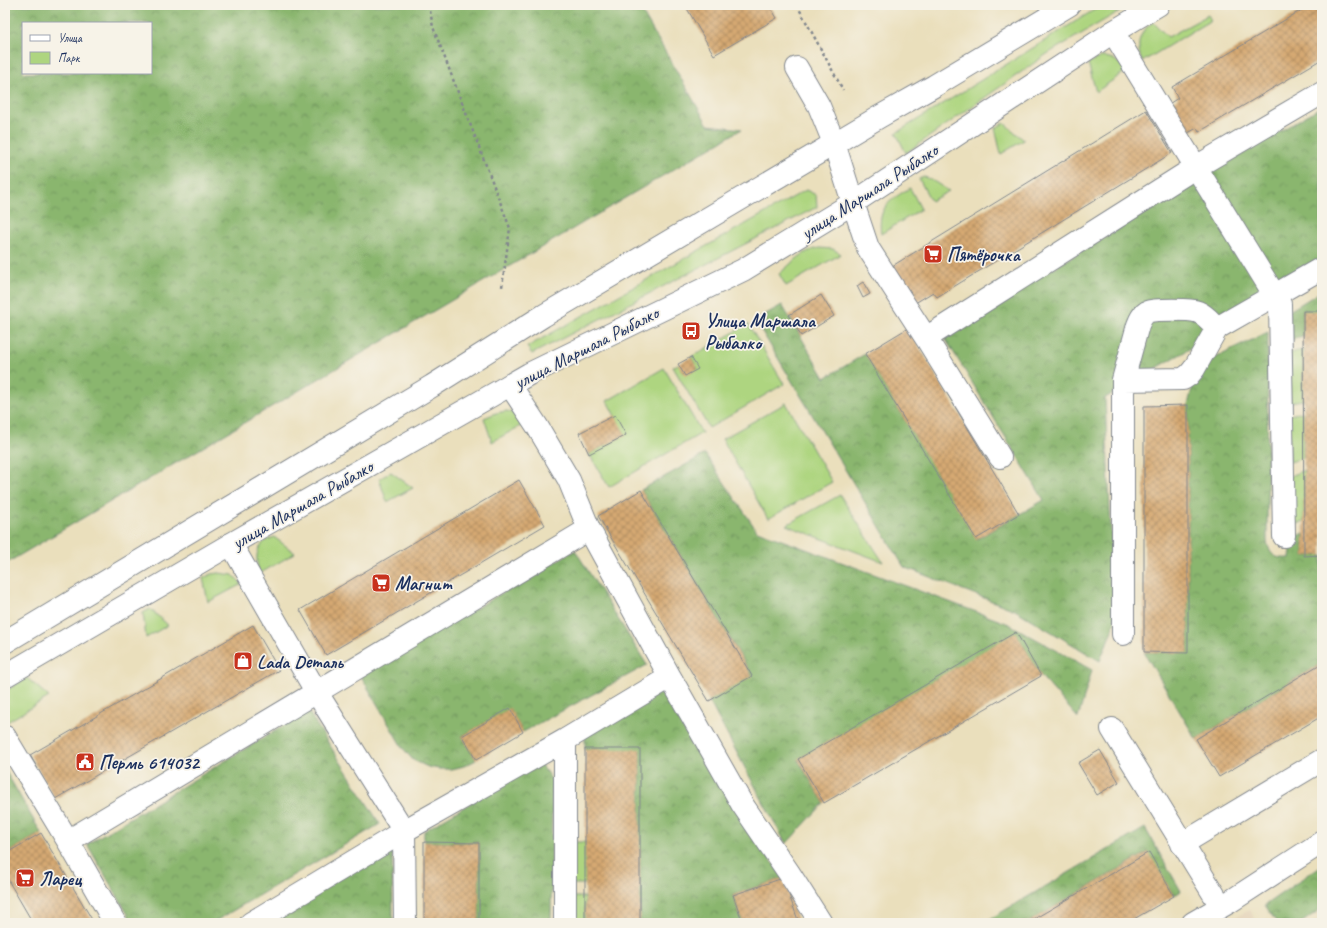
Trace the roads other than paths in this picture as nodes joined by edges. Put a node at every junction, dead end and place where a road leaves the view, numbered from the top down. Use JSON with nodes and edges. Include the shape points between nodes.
{"nodes":[{"id":1,"x":1069,"y":5,"type":"edge"},
{"id":2,"x":1158,"y":5,"type":"edge"},
{"id":3,"x":1113,"y":32,"type":"junction"},
{"id":4,"x":797,"y":68,"type":"dead end"},
{"id":5,"x":1322,"y":94,"type":"edge"},
{"id":6,"x":834,"y":143,"type":"junction"},
{"id":7,"x":1196,"y":167,"type":"junction"},
{"id":8,"x":853,"y":203,"type":"junction"},
{"id":9,"x":1322,"y":268,"type":"edge"},
{"id":10,"x":1274,"y":295,"type":"junction"},
{"id":11,"x":1217,"y":328,"type":"junction"},
{"id":12,"x":926,"y":338,"type":"junction"},
{"id":13,"x":1123,"y":380,"type":"junction"},
{"id":14,"x":510,"y":385,"type":"junction"},
{"id":15,"x":1000,"y":457,"type":"dead end"},
{"id":16,"x":589,"y":529,"type":"junction"},
{"id":17,"x":1284,"y":536,"type":"dead end"},
{"id":18,"x":231,"y":544,"type":"junction"},
{"id":19,"x":1123,"y":634,"type":"dead end"},
{"id":20,"x":5,"y":642,"type":"edge"},
{"id":21,"x":5,"y":676,"type":"edge"},
{"id":22,"x":670,"y":677,"type":"junction"},
{"id":23,"x":317,"y":693,"type":"junction"},
{"id":24,"x":1112,"y":729,"type":"dead end"},
{"id":25,"x":5,"y":737,"type":"edge"},
{"id":26,"x":565,"y":740,"type":"junction"},
{"id":27,"x":1322,"y":760,"type":"edge"},
{"id":28,"x":404,"y":831,"type":"junction"},
{"id":29,"x":68,"y":841,"type":"junction"},
{"id":30,"x":1322,"y":842,"type":"edge"},
{"id":31,"x":1182,"y":844,"type":"junction"},
{"id":32,"x":1221,"y":906,"type":"junction"},
{"id":33,"x":115,"y":923,"type":"edge"},
{"id":34,"x":251,"y":923,"type":"edge"},
{"id":35,"x":405,"y":923,"type":"edge"},
{"id":36,"x":564,"y":923,"type":"edge"},
{"id":37,"x":821,"y":923,"type":"edge"},
{"id":38,"x":1193,"y":923,"type":"edge"}],
"edges":[{"from":1,"to":6,"type":"main road","name":"улица Маршала Рыбалко"},
{"from":2,"to":3,"type":"main road","name":"улица Маршала Рыбалко"},
{"from":3,"to":7,"type":"main road"},
{"from":3,"to":8,"type":"main road","name":"улица Маршала Рыбалко"},
{"from":4,"to":6,"type":"main road","via":[[819,106]]},
{"from":5,"to":7,"type":"main road"},
{"from":6,"to":8,"type":"main road"},
{"from":6,"to":20,"type":"main road","name":"улица Маршала Рыбалко"},
{"from":7,"to":10,"type":"main road"},
{"from":7,"to":12,"type":"main road"},
{"from":8,"to":12,"type":"main road","via":[[868,248]]},
{"from":8,"to":14,"type":"main road","name":"улица Маршала Рыбалко","via":[[743,270]]},
{"from":9,"to":10,"type":"main road"},
{"from":10,"to":11,"type":"main road"},
{"from":10,"to":17,"type":"main road","via":[[1280,304]]},
{"from":11,"to":13,"type":"main road","via":[[1194,369],[1183,379]]},
{"from":11,"to":13,"type":"main road","via":[[1206,316],[1197,312],[1148,312],[1138,325]]},
{"from":12,"to":15,"type":"main road"},
{"from":13,"to":19,"type":"main road"},
{"from":14,"to":16,"type":"main road","via":[[569,480]]},
{"from":14,"to":18,"type":"main road","name":"улица Маршала Рыбалко"},
{"from":16,"to":22,"type":"main road"},
{"from":16,"to":23,"type":"main road"},
{"from":18,"to":21,"type":"main road","name":"улица Маршала Рыбалко"},
{"from":18,"to":23,"type":"main road"},
{"from":22,"to":26,"type":"main road"},
{"from":22,"to":37,"type":"main road","via":[[742,804]]},
{"from":23,"to":28,"type":"main road"},
{"from":23,"to":29,"type":"main road"},
{"from":24,"to":31,"type":"main road"},
{"from":25,"to":29,"type":"main road"},
{"from":26,"to":28,"type":"main road"},
{"from":26,"to":36,"type":"main road"},
{"from":27,"to":31,"type":"main road"},
{"from":28,"to":34,"type":"main road"},
{"from":28,"to":35,"type":"main road"},
{"from":29,"to":33,"type":"main road"},
{"from":30,"to":32,"type":"main road"},
{"from":31,"to":32,"type":"main road"},
{"from":32,"to":38,"type":"main road"}]}
